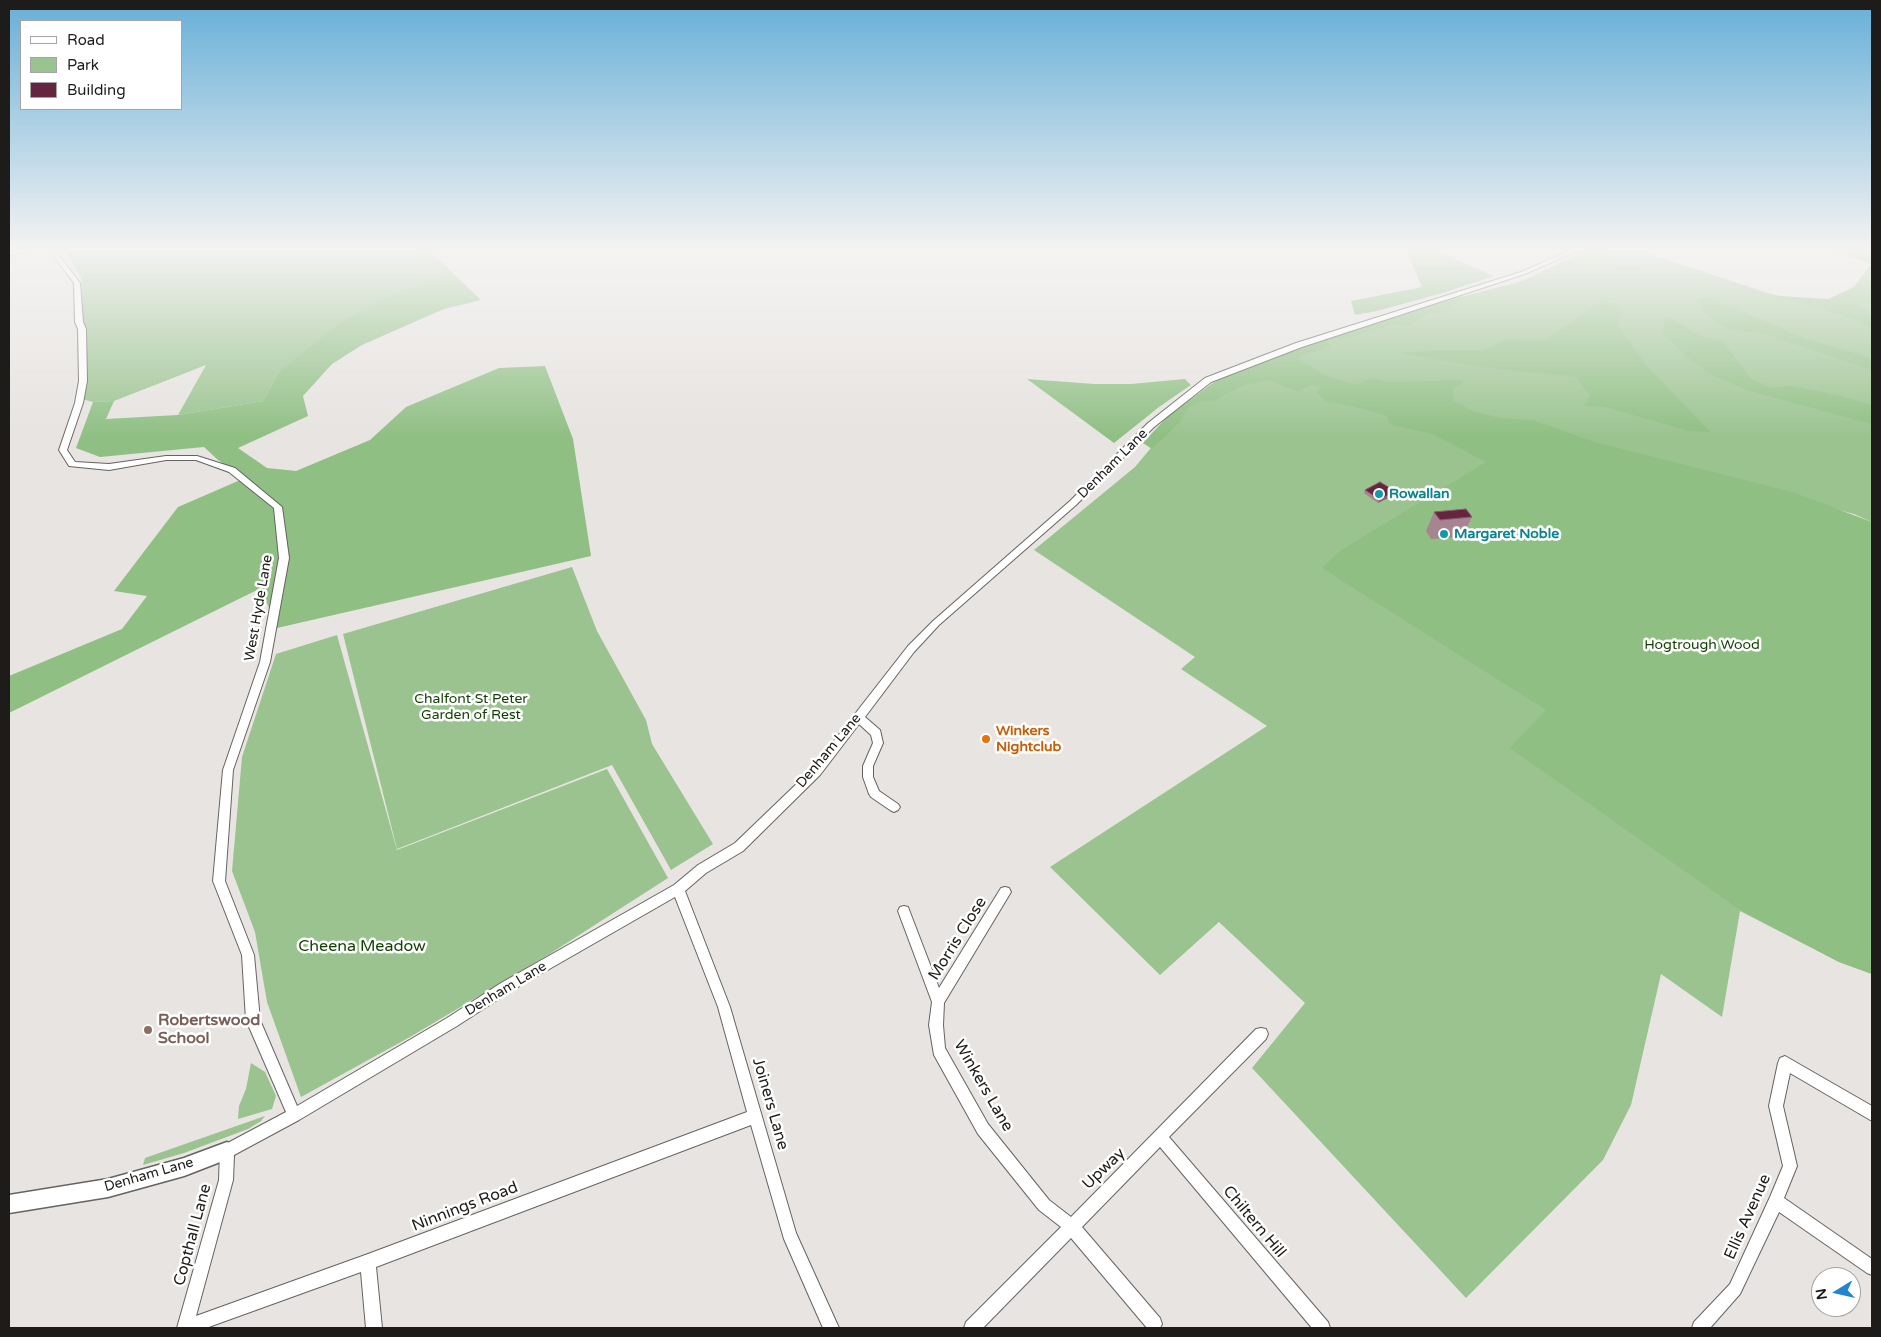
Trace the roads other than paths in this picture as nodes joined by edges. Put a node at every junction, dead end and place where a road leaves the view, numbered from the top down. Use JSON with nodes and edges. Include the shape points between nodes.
{"nodes":[{"id":1,"x":79,"y":312,"type":"edge"},
{"id":2,"x":1400,"y":312,"type":"edge"},
{"id":3,"x":858,"y":717,"type":"junction"},
{"id":4,"x":894,"y":806,"type":"dead end"},
{"id":5,"x":678,"y":889,"type":"junction"},
{"id":6,"x":1005,"y":892,"type":"dead end"},
{"id":7,"x":904,"y":911,"type":"dead end"},
{"id":8,"x":938,"y":1002,"type":"junction"},
{"id":9,"x":1262,"y":1034,"type":"dead end"},
{"id":10,"x":1872,"y":1114,"type":"edge"},
{"id":11,"x":294,"y":1115,"type":"junction"},
{"id":12,"x":756,"y":1116,"type":"junction"},
{"id":13,"x":1160,"y":1138,"type":"junction"},
{"id":14,"x":227,"y":1151,"type":"junction"},
{"id":15,"x":1776,"y":1201,"type":"junction"},
{"id":16,"x":9,"y":1204,"type":"edge"},
{"id":17,"x":1071,"y":1226,"type":"junction"},
{"id":18,"x":368,"y":1262,"type":"junction"},
{"id":19,"x":1872,"y":1268,"type":"edge"},
{"id":20,"x":1154,"y":1324,"type":"dead end"},
{"id":21,"x":185,"y":1328,"type":"edge"},
{"id":22,"x":374,"y":1328,"type":"edge"},
{"id":23,"x":831,"y":1328,"type":"edge"},
{"id":24,"x":972,"y":1328,"type":"edge"},
{"id":25,"x":1322,"y":1328,"type":"edge"},
{"id":26,"x":1700,"y":1328,"type":"edge"}],
"edges":[{"from":1,"to":11,"type":"street","name":"West Hyde Lane","via":[[83,381],[63,450],[72,464],[108,467],[166,458],[197,458],[232,470],[278,507],[284,558],[265,662],[228,770],[219,881],[248,955],[253,1020]]},
{"from":2,"to":3,"type":"street","name":"Denham Lane","via":[[1299,345],[1208,380],[1151,425],[1073,503],[936,622]]},
{"from":3,"to":4,"type":"street","via":[[871,727],[878,743],[868,766],[872,787],[875,794]]},
{"from":3,"to":5,"type":"street","name":"Denham Lane","via":[[816,772],[739,847],[702,869]]},
{"from":5,"to":11,"type":"street","name":"Denham Lane"},
{"from":5,"to":12,"type":"street","name":"Joiners Lane","via":[[724,1007]]},
{"from":6,"to":8,"type":"street","name":"Morris Close"},
{"from":7,"to":8,"type":"street","name":"Winkers Lane"},
{"from":8,"to":17,"type":"street","name":"Winkers Lane","via":[[939,1050],[983,1129],[1044,1205]]},
{"from":9,"to":13,"type":"street","name":"Upway"},
{"from":10,"to":15,"type":"street","name":"Ellis Avenue","via":[[1785,1063],[1776,1106],[1790,1166]]},
{"from":11,"to":14,"type":"street","name":"Denham Lane"},
{"from":12,"to":18,"type":"street","name":"Ninnings Road"},
{"from":12,"to":23,"type":"street","name":"Joiners Lane","via":[[789,1234]]},
{"from":13,"to":17,"type":"street","name":"Upway"},
{"from":13,"to":25,"type":"street","name":"Chiltern Hill"},
{"from":14,"to":16,"type":"street","name":"Denham Lane","via":[[184,1167],[108,1188]]},
{"from":14,"to":21,"type":"street","name":"Copthall Lane","via":[[226,1180]]},
{"from":15,"to":19,"type":"street"},
{"from":15,"to":26,"type":"street","name":"Ellis Avenue","via":[[1734,1289]]},
{"from":17,"to":20,"type":"street","name":"Winkers Lane"},
{"from":17,"to":24,"type":"street","name":"Upway"},
{"from":18,"to":21,"type":"street","name":"Ninnings Road"},
{"from":18,"to":22,"type":"street"}]}
